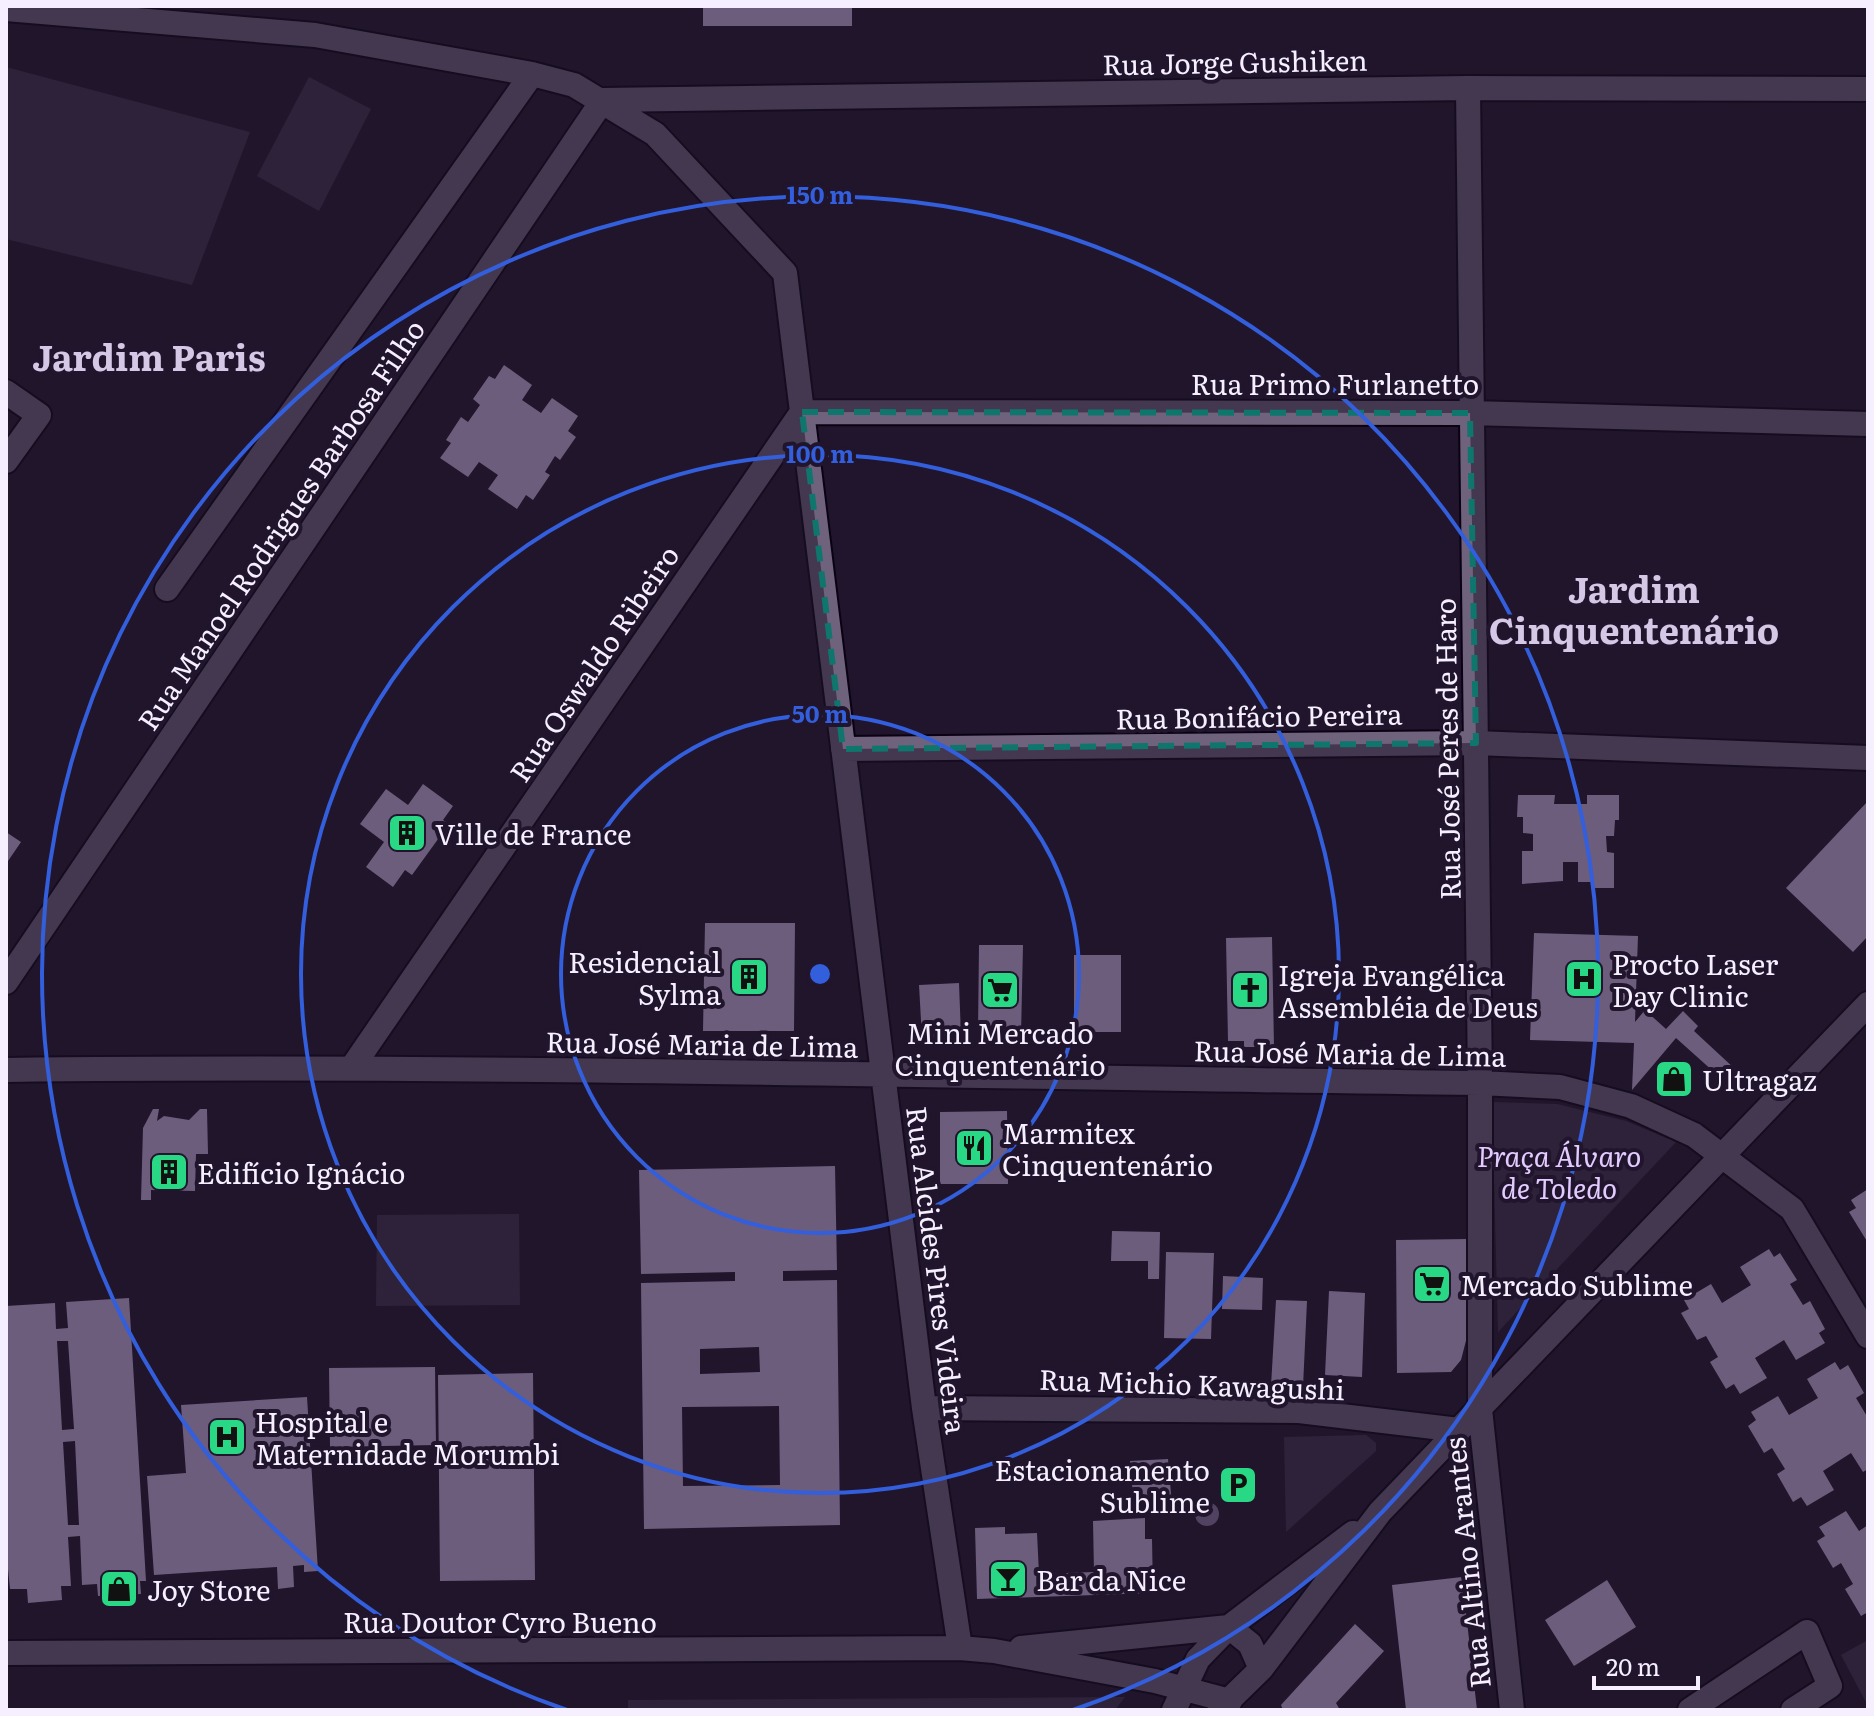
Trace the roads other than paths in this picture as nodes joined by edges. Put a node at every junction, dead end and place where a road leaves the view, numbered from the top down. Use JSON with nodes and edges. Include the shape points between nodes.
{"nodes":[{"id":1,"x":6,"y":9,"type":"edge"},
{"id":2,"x":532,"y":74,"type":"junction"},
{"id":3,"x":1468,"y":88,"type":"junction"},
{"id":4,"x":1868,"y":89,"type":"edge"},
{"id":5,"x":603,"y":100,"type":"junction"},
{"id":6,"x":6,"y":392,"type":"edge"},
{"id":7,"x":802,"y":412,"type":"junction"},
{"id":8,"x":1470,"y":413,"type":"junction"},
{"id":9,"x":1868,"y":424,"type":"edge"},
{"id":10,"x":6,"y":461,"type":"edge"},
{"id":11,"x":167,"y":589,"type":"dead end"},
{"id":12,"x":1476,"y":743,"type":"junction"},
{"id":13,"x":843,"y":749,"type":"junction"},
{"id":14,"x":1868,"y":758,"type":"edge"},
{"id":15,"x":6,"y":982,"type":"edge"},
{"id":16,"x":1868,"y":1004,"type":"edge"},
{"id":17,"x":353,"y":1066,"type":"junction"},
{"id":18,"x":6,"y":1070,"type":"edge"},
{"id":19,"x":883,"y":1077,"type":"junction"},
{"id":20,"x":1480,"y":1083,"type":"junction"},
{"id":21,"x":1722,"y":1156,"type":"junction"},
{"id":22,"x":1868,"y":1336,"type":"edge"},
{"id":23,"x":924,"y":1408,"type":"junction"},
{"id":24,"x":1480,"y":1409,"type":"junction"},
{"id":25,"x":1459,"y":1430,"type":"junction"},
{"id":26,"x":1380,"y":1512,"type":"junction"},
{"id":27,"x":1229,"y":1627,"type":"junction"},
{"id":28,"x":960,"y":1648,"type":"junction"},
{"id":29,"x":994,"y":1651,"type":"junction"},
{"id":30,"x":6,"y":1653,"type":"edge"},
{"id":31,"x":1261,"y":1669,"type":"junction"},
{"id":32,"x":1179,"y":1699,"type":"edge"},
{"id":33,"x":1224,"y":1706,"type":"edge"},
{"id":34,"x":1512,"y":1710,"type":"edge"},
{"id":35,"x":1690,"y":1710,"type":"edge"},
{"id":36,"x":1793,"y":1710,"type":"edge"}],
"edges":[{"from":1,"to":2,"type":"street","name":"Rua Alcides Pires Videira","via":[[315,35]]},
{"from":2,"to":5,"type":"street","name":"Rua Alcides Pires Videira","via":[[574,85]]},
{"from":2,"to":11,"type":"street"},
{"from":3,"to":4,"type":"street","name":"Rua Jorge Gushiken"},
{"from":3,"to":5,"type":"street","name":"Rua Jorge Gushiken"},
{"from":3,"to":8,"type":"street","name":"Rua José Peres de Haro"},
{"from":5,"to":7,"type":"street","name":"Rua Alcides Pires Videira","via":[[655,134],[785,273]]},
{"from":5,"to":15,"type":"street","name":"Rua Manoel Rodrigues Barbosa Filho"},
{"from":6,"to":10,"type":"street","via":[[39,415]]},
{"from":7,"to":8,"type":"street","name":"Rua Primo Furlanetto"},
{"from":7,"to":13,"type":"street","name":"Rua Alcides Pires Videira"},
{"from":7,"to":17,"type":"street","name":"Rua Oswaldo Ribeiro"},
{"from":8,"to":9,"type":"street","name":"Rua Primo Furlanetto"},
{"from":8,"to":12,"type":"street","name":"Rua José Peres de Haro"},
{"from":12,"to":13,"type":"street","name":"Rua Bonifácio Pereira"},
{"from":12,"to":14,"type":"street","name":"Rua Bonifácio Pereira"},
{"from":12,"to":20,"type":"street","name":"Rua José Peres de Haro"},
{"from":13,"to":19,"type":"street","name":"Rua Alcides Pires Videira"},
{"from":16,"to":21,"type":"street"},
{"from":17,"to":18,"type":"street","name":"Rua José Maria de Lima"},
{"from":17,"to":19,"type":"street","name":"Rua José Maria de Lima"},
{"from":19,"to":20,"type":"street","name":"Rua José Maria de Lima"},
{"from":19,"to":23,"type":"street","name":"Rua Alcides Pires Videira"},
{"from":20,"to":21,"type":"street","name":"Rua José Maria de Lima","via":[[1560,1087],[1631,1106],[1694,1135]]},
{"from":20,"to":24,"type":"street","name":"Rua José Peres de Haro"},
{"from":21,"to":22,"type":"street","name":"Rua José Maria de Lima","via":[[1792,1209]]},
{"from":21,"to":24,"type":"street"},
{"from":23,"to":25,"type":"street","name":"Rua Michio Kawagushi","via":[[1299,1411]]},
{"from":23,"to":28,"type":"street","name":"Rua Alcides Pires Videira"},
{"from":24,"to":25,"type":"street"},
{"from":24,"to":34,"type":"street","name":"Rua Altino Arantes"},
{"from":25,"to":26,"type":"street"},
{"from":26,"to":27,"type":"street"},
{"from":26,"to":31,"type":"street"},
{"from":27,"to":29,"type":"street","name":"Rua Doutor Cyro Bueno"},
{"from":27,"to":31,"type":"street","via":[[1250,1644]]},
{"from":27,"to":32,"type":"street","via":[[1198,1659]]},
{"from":28,"to":29,"type":"street","name":"Rua Doutor Cyro Bueno"},
{"from":28,"to":30,"type":"street","name":"Rua Doutor Cyro Bueno"},
{"from":29,"to":32,"type":"street","name":"Rua Doutor Cyro Bueno"},
{"from":31,"to":33,"type":"street"},
{"from":32,"to":33,"type":"street","name":"Rua Doutor Cyro Bueno"},
{"from":35,"to":36,"type":"street","via":[[1807,1632],[1830,1686]]}]}
